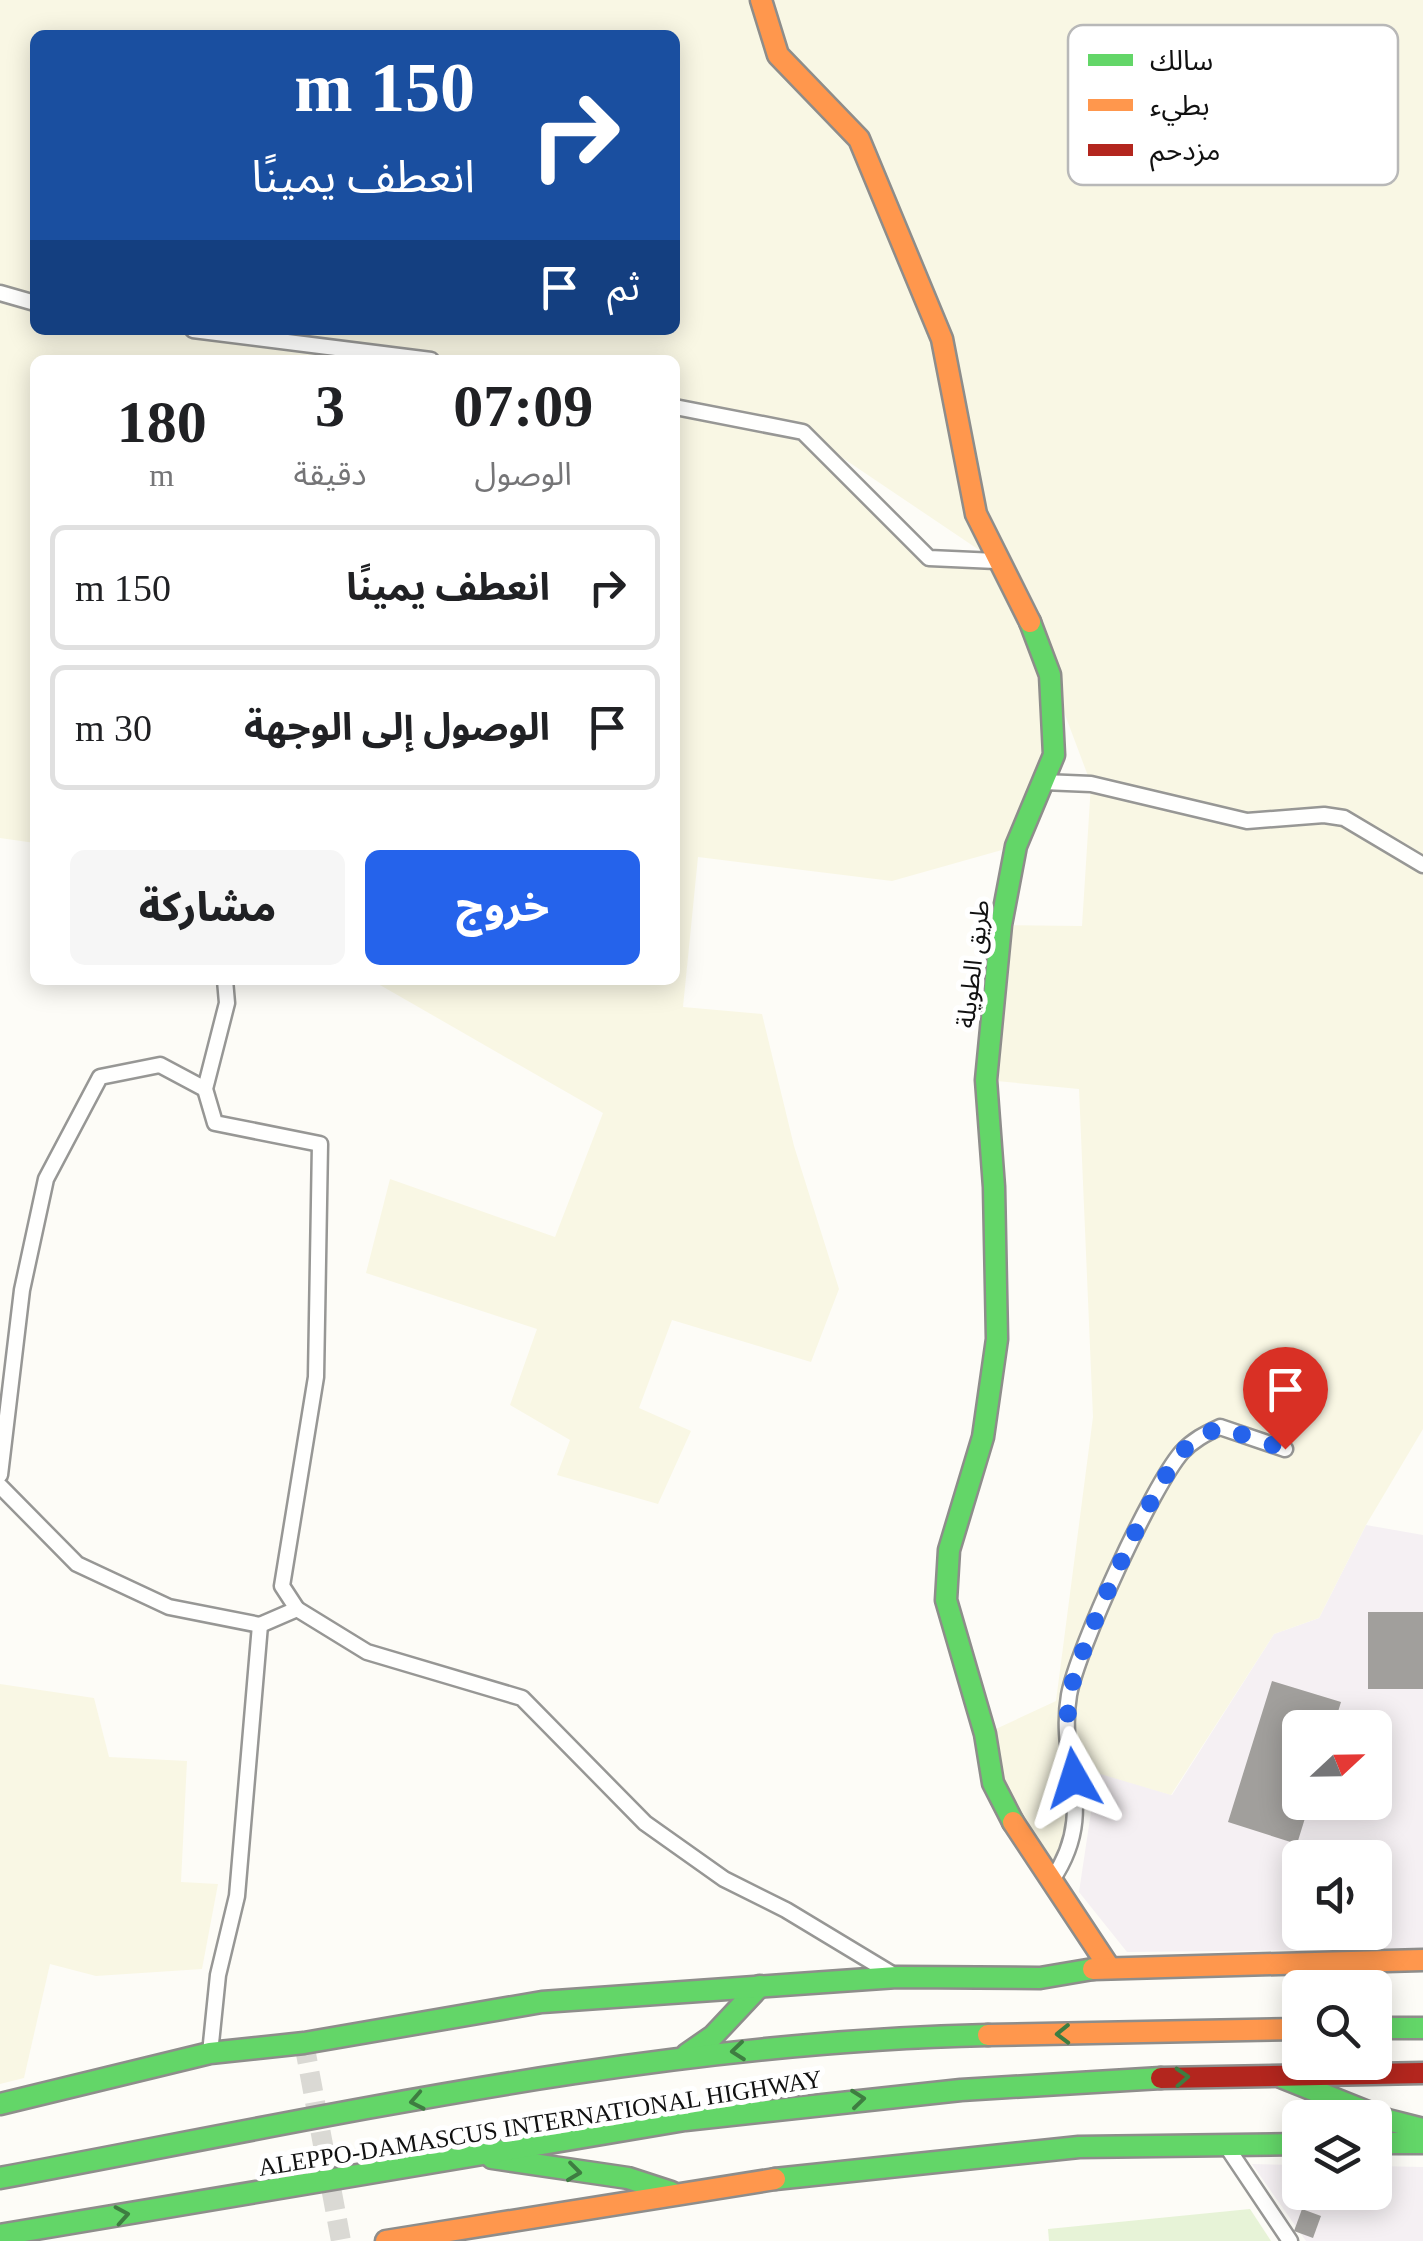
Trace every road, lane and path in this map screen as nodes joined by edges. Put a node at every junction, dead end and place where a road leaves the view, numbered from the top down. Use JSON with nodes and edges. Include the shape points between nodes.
{"nodes":[{"id":1,"x":761,"y":0,"type":"edge"},
{"id":2,"x":0,"y":293,"type":"edge"},
{"id":3,"x":30,"y":302,"type":"edge"},
{"id":4,"x":234,"y":335,"type":"edge"},
{"id":5,"x":392,"y":355,"type":"edge"},
{"id":6,"x":680,"y":408,"type":"edge"},
{"id":7,"x":996,"y":561,"type":"junction"},
{"id":8,"x":1043,"y":782,"type":"junction"},
{"id":9,"x":1423,"y":865,"type":"edge"},
{"id":10,"x":226,"y":985,"type":"edge"},
{"id":11,"x":205,"y":1090,"type":"junction"},
{"id":12,"x":1285,"y":1449,"type":"dead end"},
{"id":13,"x":0,"y":1476,"type":"edge"},
{"id":14,"x":0,"y":1486,"type":"edge"},
{"id":15,"x":297,"y":1609,"type":"junction"},
{"id":16,"x":260,"y":1625,"type":"junction"},
{"id":17,"x":1052,"y":1880,"type":"junction"},
{"id":18,"x":1423,"y":1960,"type":"edge"},
{"id":19,"x":1110,"y":1967,"type":"junction"},
{"id":20,"x":898,"y":1977,"type":"junction"},
{"id":21,"x":760,"y":1986,"type":"junction"},
{"id":22,"x":1392,"y":2028,"type":"edge"},
{"id":23,"x":1423,"y":2028,"type":"edge"},
{"id":24,"x":1282,"y":2029,"type":"edge"},
{"id":25,"x":210,"y":2053,"type":"junction"},
{"id":26,"x":680,"y":2058,"type":"junction"},
{"id":27,"x":1269,"y":2073,"type":"junction"},
{"id":28,"x":1423,"y":2073,"type":"edge"},
{"id":29,"x":0,"y":2104,"type":"edge"},
{"id":30,"x":1423,"y":2129,"type":"edge"},
{"id":31,"x":1392,"y":2143,"type":"edge"},
{"id":32,"x":1423,"y":2143,"type":"edge"},
{"id":33,"x":1224,"y":2144,"type":"junction"},
{"id":34,"x":1282,"y":2144,"type":"edge"},
{"id":35,"x":478,"y":2154,"type":"junction"},
{"id":36,"x":0,"y":2178,"type":"edge"},
{"id":37,"x":671,"y":2192,"type":"junction"},
{"id":38,"x":0,"y":2238,"type":"edge"},
{"id":39,"x":386,"y":2241,"type":"edge"},
{"id":40,"x":1290,"y":2241,"type":"edge"}],
"edges":[{"from":1,"to":7,"type":"main road","name":"طريق الطويلة","via":[[778,55],[859,139],[942,340],[976,514]]},
{"from":2,"to":3,"type":"street"},
{"from":4,"to":5,"type":"street"},
{"from":6,"to":7,"type":"street","via":[[803,432],[929,558]]},
{"from":7,"to":8,"type":"main road","name":"طريق الطويلة","via":[[1050,675],[1054,755]]},
{"from":8,"to":9,"type":"street","via":[[1091,784],[1246,821],[1344,818]]},
{"from":8,"to":17,"type":"main road","name":"طريق الطويلة","via":[[1016,846],[1001,925],[986,1080],[997,1339],[983,1437],[949,1550],[946,1600],[994,1783],[1024,1844]]},
{"from":10,"to":11,"type":"street"},
{"from":11,"to":13,"type":"street","via":[[160,1065],[100,1077],[46,1179],[22,1290]]},
{"from":11,"to":15,"type":"street","via":[[215,1123],[320,1144],[316,1376],[282,1586]]},
{"from":12,"to":17,"type":"street","via":[[1220,1427],[1181,1454],[1152,1500],[1069,1696],[1077,1816],[1067,1858]]},
{"from":14,"to":16,"type":"street","via":[[78,1564],[169,1606]]},
{"from":15,"to":16,"type":"street"},
{"from":15,"to":20,"type":"street","via":[[366,1652],[522,1698],[645,1823],[724,1879]]},
{"from":16,"to":25,"type":"street","via":[[237,1896],[218,1975]]},
{"from":17,"to":19,"type":"main road","name":"طريق الطويلة"},
{"from":18,"to":19,"type":"main road"},
{"from":19,"to":20,"type":"main road","via":[[1040,1978]]},
{"from":20,"to":21,"type":"main road"},
{"from":21,"to":25,"type":"main road","via":[[542,2002]]},
{"from":21,"to":26,"type":"main road","via":[[712,2036]]},
{"from":22,"to":23,"type":"main road"},
{"from":24,"to":26,"type":"main road","name":"ALEPPO-DAMASCUS INTERNATIONAL HIGHWAY","one_way":true,"via":[[924,2037]]},
{"from":25,"to":29,"type":"main road"},
{"from":26,"to":36,"type":"main road","name":"ALEPPO-DAMASCUS INTERNATIONAL HIGHWAY","one_way":true,"via":[[526,2080]]},
{"from":27,"to":28,"type":"main road","name":"ALEPPO-DAMASCUS INTERNATIONAL HIGHWAY"},
{"from":27,"to":30,"type":"main road"},
{"from":35,"to":27,"type":"main road","name":"ALEPPO-DAMASCUS INTERNATIONAL HIGHWAY","one_way":true,"via":[[682,2120],[950,2089]]},
{"from":31,"to":32,"type":"main road"},
{"from":33,"to":34,"type":"main road"},
{"from":33,"to":37,"type":"main road","via":[[1080,2147]]},
{"from":33,"to":40,"type":"street"},
{"from":35,"to":37,"type":"main road","one_way":true,"via":[[641,2180]]},
{"from":38,"to":35,"type":"main road","name":"ALEPPO-DAMASCUS INTERNATIONAL HIGHWAY","one_way":true},
{"from":37,"to":39,"type":"main road"}]}
